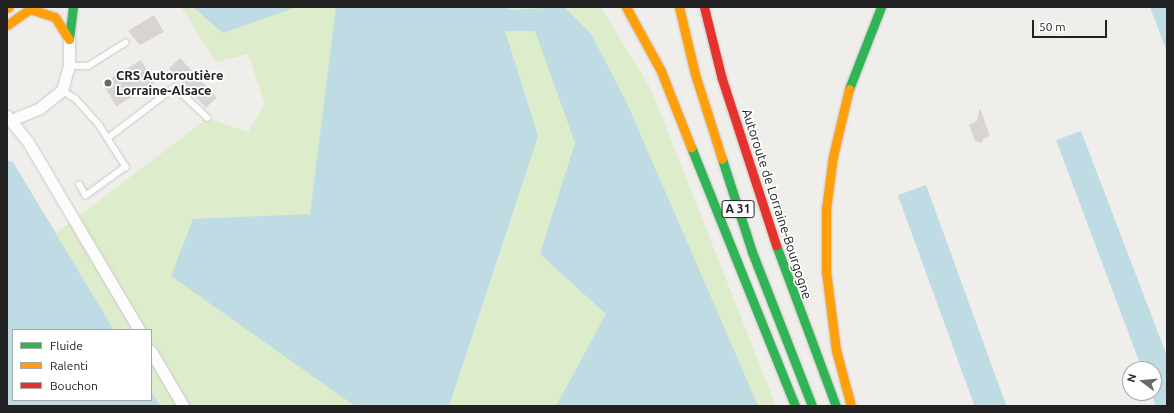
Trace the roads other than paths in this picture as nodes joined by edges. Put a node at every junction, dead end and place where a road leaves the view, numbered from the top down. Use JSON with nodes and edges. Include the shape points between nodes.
{"nodes":[{"id":1,"x":73,"y":7,"type":"edge"},
{"id":2,"x":626,"y":7,"type":"edge"},
{"id":3,"x":673,"y":7,"type":"edge"},
{"id":4,"x":679,"y":7,"type":"edge"},
{"id":5,"x":704,"y":7,"type":"edge"},
{"id":6,"x":881,"y":7,"type":"edge"},
{"id":7,"x":32,"y":8,"type":"edge"},
{"id":8,"x":7,"y":25,"type":"edge"},
{"id":9,"x":69,"y":39,"type":"junction"},
{"id":10,"x":126,"y":43,"type":"dead end"},
{"id":11,"x":69,"y":66,"type":"junction"},
{"id":12,"x":695,"y":74,"type":"junction"},
{"id":13,"x":62,"y":90,"type":"junction"},
{"id":14,"x":9,"y":118,"type":"edge"},
{"id":15,"x":208,"y":118,"type":"dead end"},
{"id":16,"x":108,"y":138,"type":"junction"},
{"id":17,"x":80,"y":185,"type":"dead end"},
{"id":18,"x":138,"y":329,"type":"edge"},
{"id":19,"x":152,"y":353,"type":"edge"},
{"id":20,"x":183,"y":406,"type":"edge"},
{"id":21,"x":795,"y":406,"type":"edge"},
{"id":22,"x":812,"y":406,"type":"edge"},
{"id":23,"x":836,"y":406,"type":"edge"},
{"id":24,"x":851,"y":406,"type":"edge"}],
"edges":[{"from":1,"to":9,"type":"main road"},
{"from":2,"to":21,"type":"main road","via":[[661,71]]},
{"from":3,"to":12,"type":"main road"},
{"from":4,"to":12,"type":"main road","number":"A 31"},
{"from":5,"to":23,"type":"main road","name":"Autoroute de Lorraine-Bourgogne","number":"A 31","via":[[722,79],[759,198]]},
{"from":6,"to":24,"type":"main road","via":[[848,91],[833,156],[826,209],[828,300],[839,363]]},
{"from":7,"to":8,"type":"main road"},
{"from":7,"to":9,"type":"main road","via":[[55,17]]},
{"from":9,"to":11,"type":"street"},
{"from":10,"to":11,"type":"lane","via":[[88,66]]},
{"from":11,"to":13,"type":"street"},
{"from":12,"to":22,"type":"main road","number":"A 31","via":[[752,252]]},
{"from":13,"to":14,"type":"street","via":[[40,108]]},
{"from":13,"to":16,"type":"lane","via":[[84,107]]},
{"from":14,"to":18,"type":"street","via":[[28,142]]},
{"from":15,"to":16,"type":"lane","via":[[175,87]]},
{"from":16,"to":17,"type":"lane","via":[[126,167],[86,196]]},
{"from":19,"to":20,"type":"street"}]}
